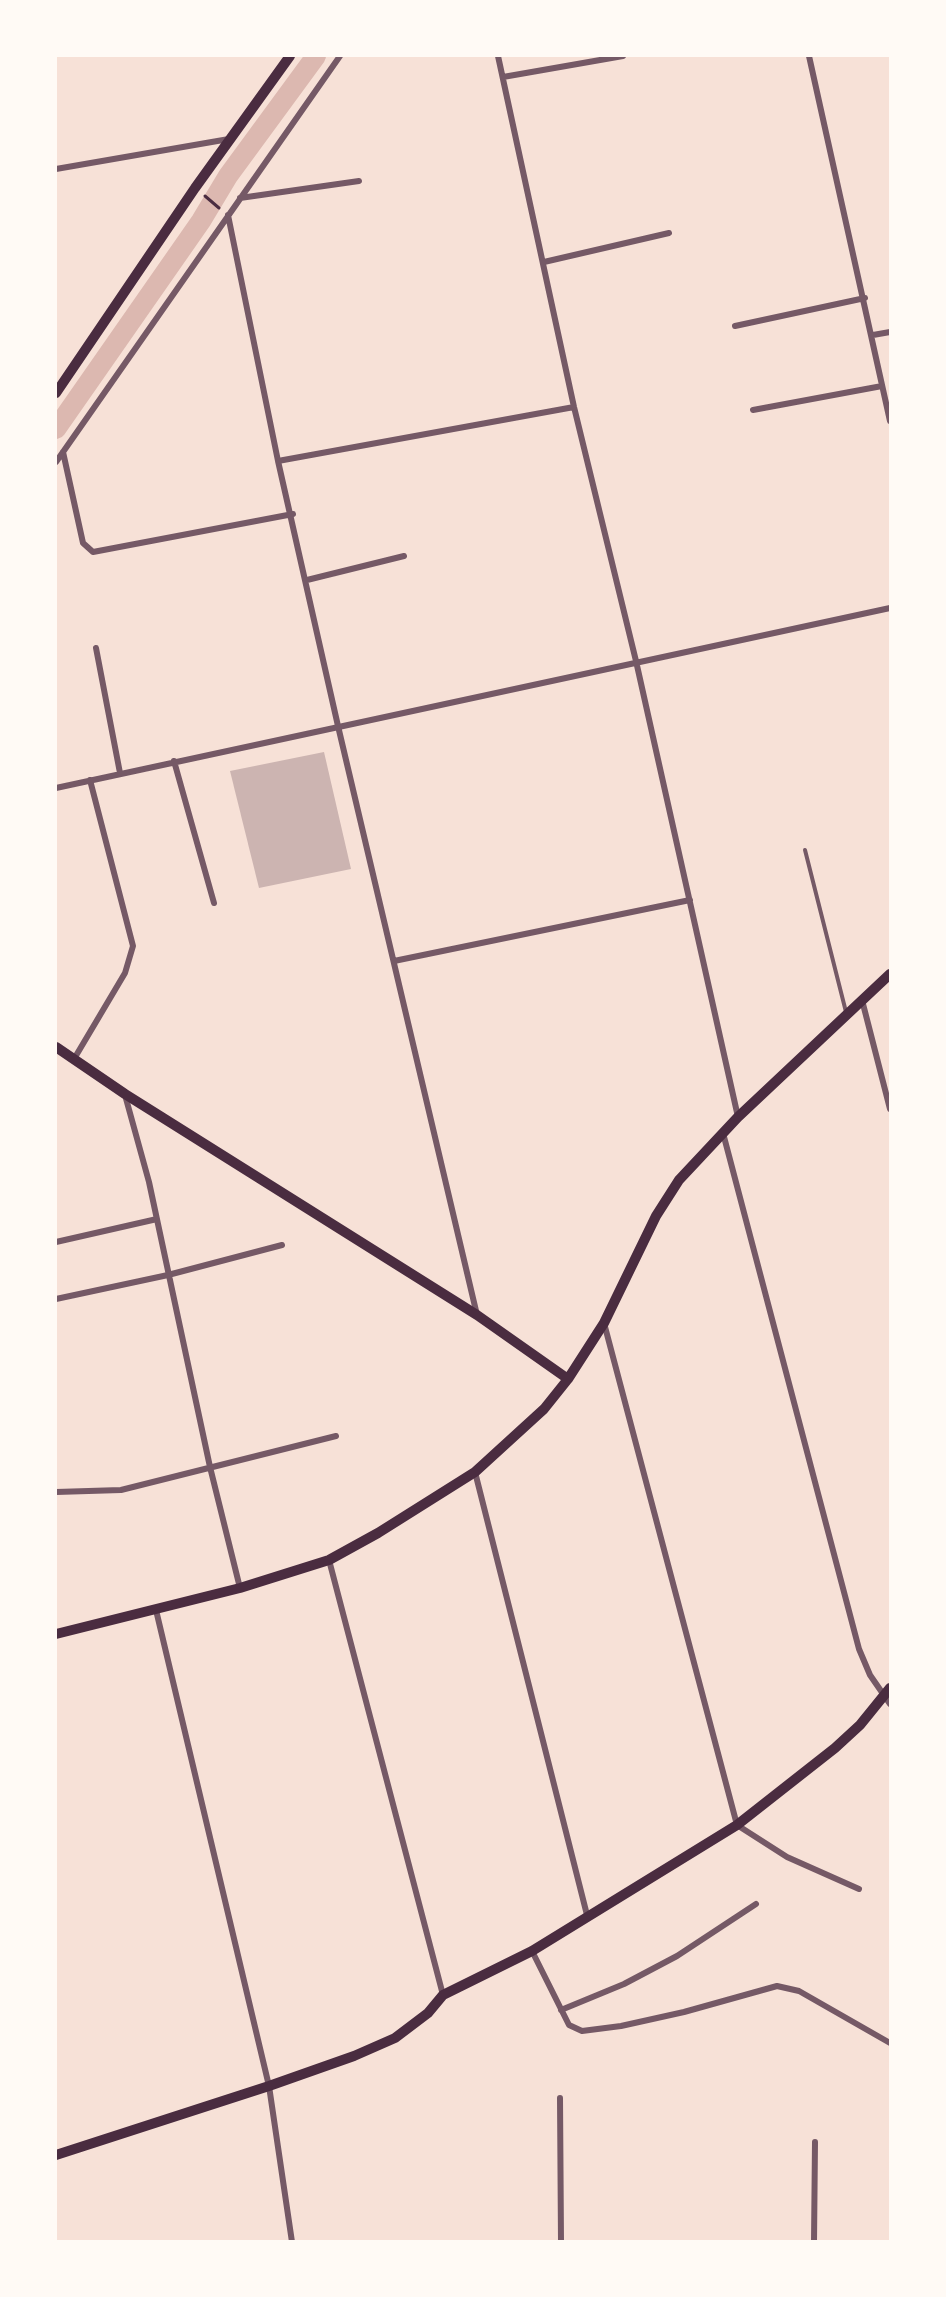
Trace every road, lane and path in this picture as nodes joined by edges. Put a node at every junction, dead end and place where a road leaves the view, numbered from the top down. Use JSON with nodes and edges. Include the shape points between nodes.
{"nodes":[{"id":1,"x":290,"y":56,"type":"edge"},
{"id":2,"x":340,"y":56,"type":"edge"},
{"id":3,"x":498,"y":56,"type":"edge"},
{"id":4,"x":623,"y":56,"type":"edge"},
{"id":5,"x":809,"y":56,"type":"edge"},
{"id":6,"x":503,"y":77,"type":"junction"},
{"id":7,"x":230,"y":138,"type":"junction"},
{"id":8,"x":56,"y":169,"type":"edge"},
{"id":9,"x":359,"y":181,"type":"dead end"},
{"id":10,"x":203,"y":194,"type":"dead end"},
{"id":11,"x":240,"y":198,"type":"junction"},
{"id":12,"x":218,"y":207,"type":"dead end"},
{"id":13,"x":228,"y":215,"type":"junction"},
{"id":14,"x":669,"y":233,"type":"dead end"},
{"id":15,"x":544,"y":262,"type":"junction"},
{"id":16,"x":865,"y":298,"type":"junction"},
{"id":17,"x":735,"y":326,"type":"dead end"},
{"id":18,"x":891,"y":332,"type":"edge"},
{"id":19,"x":873,"y":335,"type":"junction"},
{"id":20,"x":882,"y":386,"type":"junction"},
{"id":21,"x":56,"y":393,"type":"edge"},
{"id":22,"x":574,"y":407,"type":"junction"},
{"id":23,"x":753,"y":410,"type":"dead end"},
{"id":24,"x":891,"y":421,"type":"edge"},
{"id":25,"x":63,"y":452,"type":"junction"},
{"id":26,"x":278,"y":460,"type":"junction"},
{"id":27,"x":56,"y":462,"type":"edge"},
{"id":28,"x":292,"y":514,"type":"junction"},
{"id":29,"x":404,"y":556,"type":"dead end"},
{"id":30,"x":307,"y":580,"type":"junction"},
{"id":31,"x":891,"y":608,"type":"edge"},
{"id":32,"x":96,"y":648,"type":"dead end"},
{"id":33,"x":636,"y":661,"type":"junction"},
{"id":34,"x":338,"y":726,"type":"junction"},
{"id":35,"x":174,"y":761,"type":"junction"},
{"id":36,"x":120,"y":773,"type":"junction"},
{"id":37,"x":90,"y":780,"type":"junction"},
{"id":38,"x":56,"y":788,"type":"edge"},
{"id":39,"x":804,"y":850,"type":"dead end"},
{"id":40,"x":690,"y":900,"type":"junction"},
{"id":41,"x":214,"y":903,"type":"dead end"},
{"id":42,"x":394,"y":961,"type":"junction"},
{"id":43,"x":891,"y":974,"type":"edge"},
{"id":44,"x":862,"y":1000,"type":"junction"},
{"id":45,"x":846,"y":1016,"type":"junction"},
{"id":46,"x":56,"y":1047,"type":"edge"},
{"id":47,"x":74,"y":1059,"type":"junction"},
{"id":48,"x":125,"y":1094,"type":"junction"},
{"id":49,"x":891,"y":1109,"type":"edge"},
{"id":50,"x":738,"y":1117,"type":"junction"},
{"id":51,"x":723,"y":1132,"type":"junction"},
{"id":52,"x":157,"y":1219,"type":"junction"},
{"id":53,"x":56,"y":1242,"type":"edge"},
{"id":54,"x":282,"y":1245,"type":"dead end"},
{"id":55,"x":168,"y":1275,"type":"junction"},
{"id":56,"x":56,"y":1299,"type":"edge"},
{"id":57,"x":477,"y":1315,"type":"junction"},
{"id":58,"x":604,"y":1323,"type":"junction"},
{"id":59,"x":568,"y":1379,"type":"junction"},
{"id":60,"x":336,"y":1436,"type":"dead end"},
{"id":61,"x":210,"y":1467,"type":"junction"},
{"id":62,"x":476,"y":1472,"type":"junction"},
{"id":63,"x":56,"y":1492,"type":"edge"},
{"id":64,"x":329,"y":1560,"type":"junction"},
{"id":65,"x":240,"y":1588,"type":"junction"},
{"id":66,"x":156,"y":1610,"type":"junction"},
{"id":67,"x":56,"y":1634,"type":"edge"},
{"id":68,"x":888,"y":1696,"type":"edge"},
{"id":69,"x":737,"y":1825,"type":"junction"},
{"id":70,"x":859,"y":1889,"type":"dead end"},
{"id":71,"x":756,"y":1904,"type":"dead end"},
{"id":72,"x":587,"y":1915,"type":"junction"},
{"id":73,"x":532,"y":1951,"type":"junction"},
{"id":74,"x":443,"y":1995,"type":"junction"},
{"id":75,"x":561,"y":2010,"type":"junction"},
{"id":76,"x":891,"y":2043,"type":"edge"},
{"id":77,"x":269,"y":2086,"type":"junction"},
{"id":78,"x":560,"y":2098,"type":"dead end"},
{"id":79,"x":815,"y":2142,"type":"dead end"},
{"id":80,"x":56,"y":2155,"type":"edge"},
{"id":81,"x":292,"y":2241,"type":"edge"},
{"id":82,"x":561,"y":2241,"type":"edge"},
{"id":83,"x":814,"y":2241,"type":"edge"}],
"edges":[{"from":1,"to":7,"type":"main road"},
{"from":2,"to":11,"type":"street"},
{"from":3,"to":6,"type":"street"},
{"from":4,"to":6,"type":"street"},
{"from":5,"to":16,"type":"street"},
{"from":6,"to":15,"type":"street"},
{"from":7,"to":8,"type":"street"},
{"from":7,"to":21,"type":"main road"},
{"from":9,"to":11,"type":"street"},
{"from":10,"to":12,"type":"path"},
{"from":11,"to":13,"type":"street"},
{"from":13,"to":25,"type":"street"},
{"from":13,"to":26,"type":"street"},
{"from":14,"to":15,"type":"street"},
{"from":15,"to":22,"type":"street"},
{"from":16,"to":17,"type":"street"},
{"from":16,"to":19,"type":"street"},
{"from":18,"to":19,"type":"street"},
{"from":19,"to":20,"type":"street"},
{"from":20,"to":23,"type":"street"},
{"from":20,"to":24,"type":"street"},
{"from":22,"to":26,"type":"street"},
{"from":22,"to":33,"type":"street"},
{"from":25,"to":27,"type":"street"},
{"from":25,"to":28,"type":"street","via":[[83,543],[93,552]]},
{"from":26,"to":28,"type":"street"},
{"from":28,"to":30,"type":"street"},
{"from":29,"to":30,"type":"street"},
{"from":30,"to":34,"type":"street"},
{"from":31,"to":33,"type":"street"},
{"from":32,"to":36,"type":"street"},
{"from":33,"to":34,"type":"street"},
{"from":33,"to":40,"type":"street"},
{"from":34,"to":35,"type":"street"},
{"from":34,"to":42,"type":"street"},
{"from":35,"to":36,"type":"street"},
{"from":35,"to":41,"type":"street"},
{"from":36,"to":37,"type":"street"},
{"from":37,"to":38,"type":"street"},
{"from":37,"to":47,"type":"street","via":[[133,946],[125,973]]},
{"from":39,"to":45,"type":"lane"},
{"from":40,"to":42,"type":"street"},
{"from":40,"to":50,"type":"street"},
{"from":42,"to":57,"type":"street"},
{"from":43,"to":44,"type":"main road"},
{"from":44,"to":45,"type":"main road"},
{"from":44,"to":49,"type":"street"},
{"from":45,"to":50,"type":"main road"},
{"from":46,"to":47,"type":"main road"},
{"from":47,"to":48,"type":"main road"},
{"from":48,"to":52,"type":"street"},
{"from":48,"to":57,"type":"main road"},
{"from":50,"to":51,"type":"main road"},
{"from":51,"to":58,"type":"main road","via":[[679,1180],[656,1216]]},
{"from":51,"to":68,"type":"street","via":[[859,1649],[870,1675]]},
{"from":52,"to":53,"type":"street"},
{"from":52,"to":55,"type":"street"},
{"from":54,"to":55,"type":"street"},
{"from":55,"to":56,"type":"street"},
{"from":55,"to":61,"type":"street"},
{"from":57,"to":59,"type":"main road"},
{"from":58,"to":59,"type":"main road"},
{"from":58,"to":69,"type":"street"},
{"from":59,"to":62,"type":"main road","via":[[544,1409]]},
{"from":60,"to":61,"type":"street"},
{"from":61,"to":63,"type":"street","via":[[121,1490]]},
{"from":61,"to":65,"type":"street"},
{"from":62,"to":64,"type":"main road"},
{"from":62,"to":72,"type":"street"},
{"from":64,"to":65,"type":"main road"},
{"from":64,"to":74,"type":"street"},
{"from":65,"to":66,"type":"main road"},
{"from":66,"to":67,"type":"main road"},
{"from":66,"to":77,"type":"street"},
{"from":68,"to":69,"type":"main road","via":[[835,1748]]},
{"from":69,"to":70,"type":"street","via":[[787,1857]]},
{"from":69,"to":72,"type":"main road"},
{"from":71,"to":75,"type":"street","via":[[677,1956],[624,1984]]},
{"from":72,"to":73,"type":"main road"},
{"from":73,"to":74,"type":"main road"},
{"from":73,"to":75,"type":"street"},
{"from":74,"to":77,"type":"main road","via":[[428,2013],[395,2038]]},
{"from":75,"to":76,"type":"street","via":[[569,2025],[582,2031],[632,2024],[768,1988],[787,1987]]},
{"from":77,"to":80,"type":"main road"},
{"from":77,"to":81,"type":"street"},
{"from":78,"to":82,"type":"street"},
{"from":79,"to":83,"type":"street"}]}
